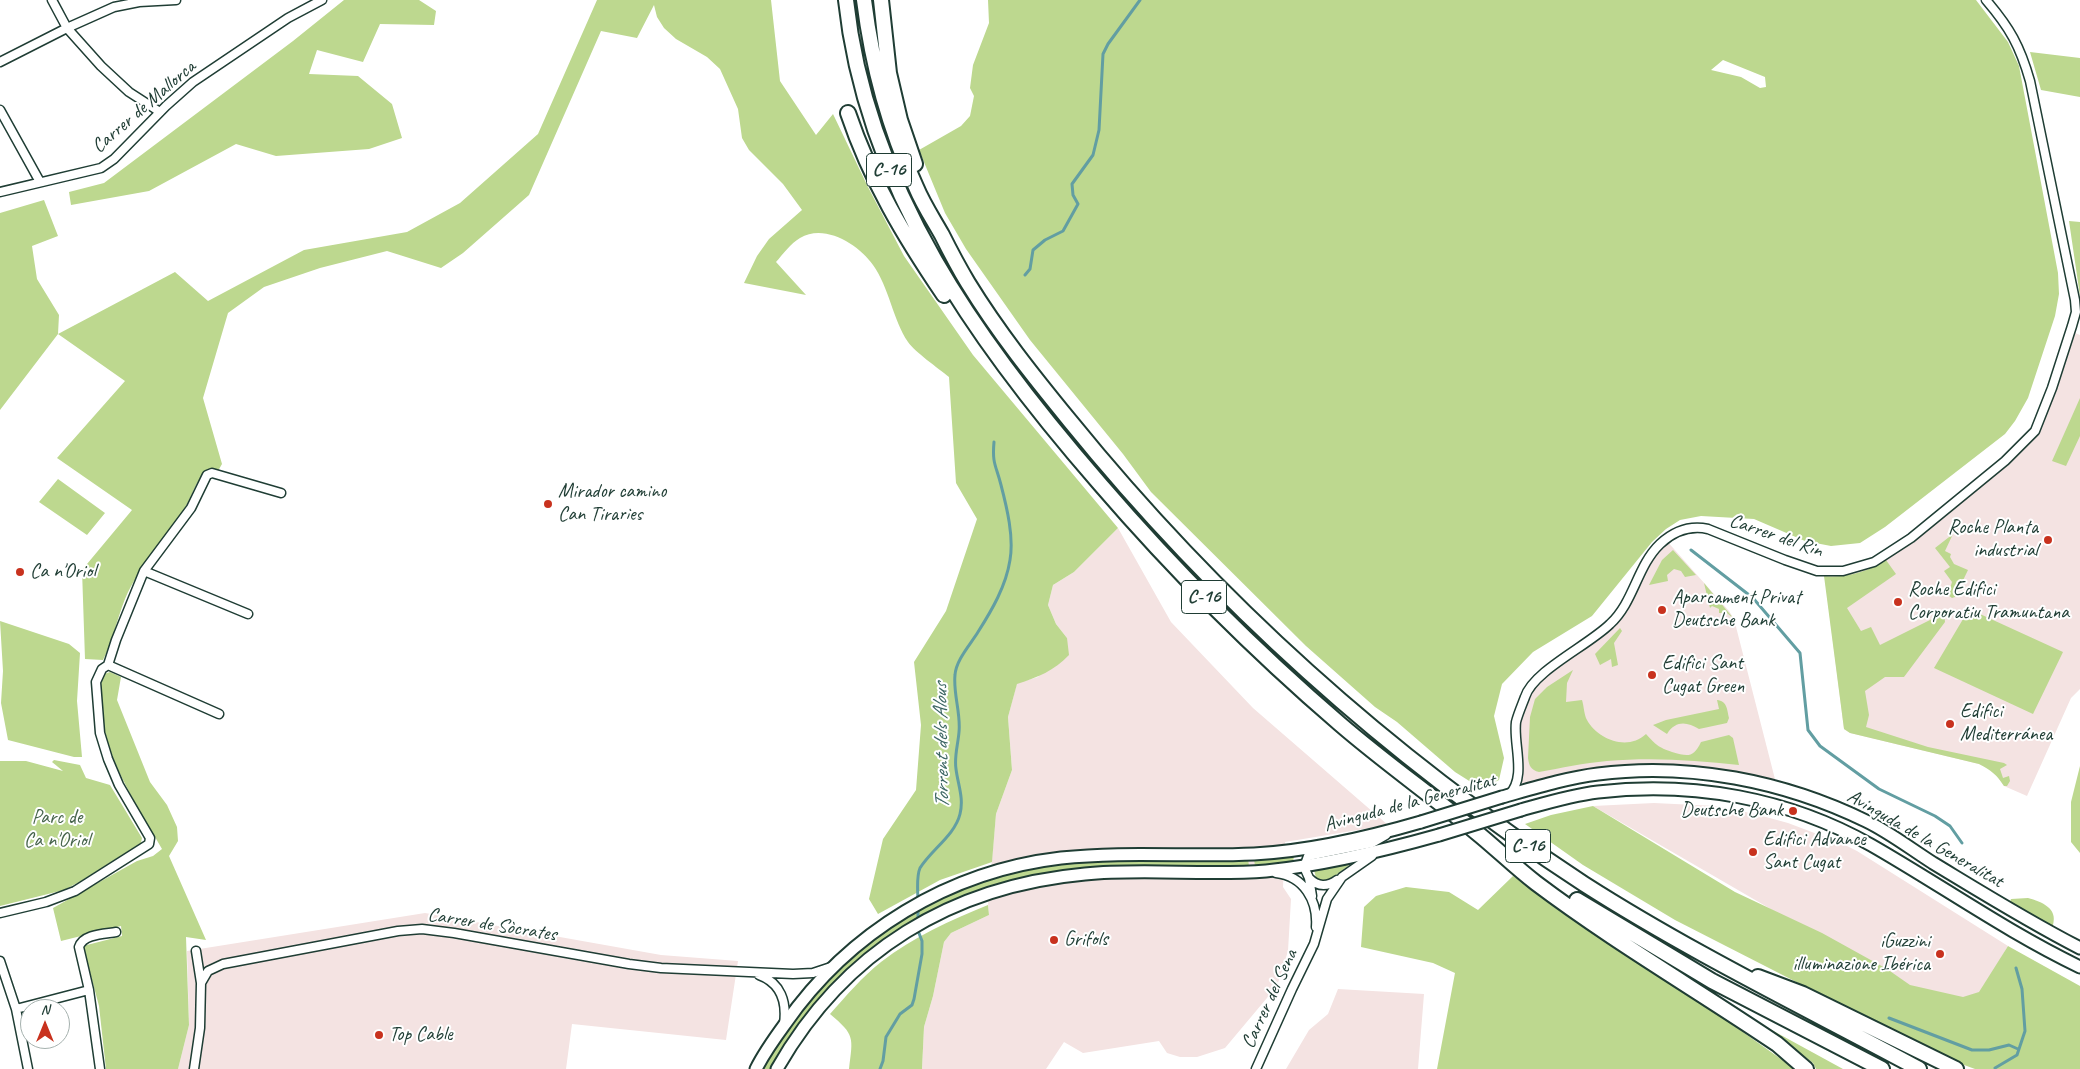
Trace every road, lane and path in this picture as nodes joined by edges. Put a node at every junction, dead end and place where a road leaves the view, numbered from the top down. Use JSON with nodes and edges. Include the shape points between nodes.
{"nodes":[{"id":1,"x":52,"y":0,"type":"edge"},
{"id":2,"x":176,"y":0,"type":"edge"},
{"id":3,"x":322,"y":0,"type":"edge"},
{"id":4,"x":846,"y":0,"type":"edge"},
{"id":5,"x":864,"y":0,"type":"edge"},
{"id":6,"x":881,"y":0,"type":"edge"},
{"id":7,"x":1986,"y":0,"type":"edge"},
{"id":8,"x":68,"y":28,"type":"junction"},
{"id":9,"x":0,"y":62,"type":"edge"},
{"id":10,"x":0,"y":110,"type":"edge"},
{"id":11,"x":160,"y":112,"type":"junction"},
{"id":12,"x":848,"y":113,"type":"dead end"},
{"id":13,"x":40,"y":182,"type":"junction"},
{"id":14,"x":0,"y":192,"type":"edge"},
{"id":15,"x":928,"y":210,"type":"junction"},
{"id":16,"x":2078,"y":312,"type":"edge"},
{"id":17,"x":973,"y":323,"type":"junction"},
{"id":18,"x":281,"y":493,"type":"dead end"},
{"id":19,"x":144,"y":571,"type":"junction"},
{"id":20,"x":248,"y":614,"type":"dead end"},
{"id":21,"x":108,"y":665,"type":"junction"},
{"id":22,"x":219,"y":714,"type":"dead end"},
{"id":23,"x":1518,"y":778,"type":"junction"},
{"id":24,"x":1539,"y":787,"type":"junction"},
{"id":25,"x":1506,"y":796,"type":"junction"},
{"id":26,"x":1392,"y":830,"type":"junction"},
{"id":27,"x":1475,"y":832,"type":"junction"},
{"id":28,"x":150,"y":838,"type":"junction"},
{"id":29,"x":1415,"y":841,"type":"junction"},
{"id":30,"x":155,"y":851,"type":"dead end"},
{"id":31,"x":1304,"y":867,"type":"junction"},
{"id":32,"x":1264,"y":871,"type":"junction"},
{"id":33,"x":1342,"y":877,"type":"junction"},
{"id":34,"x":1309,"y":878,"type":"junction"},
{"id":35,"x":1312,"y":896,"type":"junction"},
{"id":36,"x":0,"y":913,"type":"edge"},
{"id":37,"x":116,"y":932,"type":"dead end"},
{"id":38,"x":1314,"y":944,"type":"junction"},
{"id":39,"x":2080,"y":948,"type":"edge"},
{"id":40,"x":196,"y":951,"type":"dead end"},
{"id":41,"x":0,"y":961,"type":"edge"},
{"id":42,"x":1714,"y":961,"type":"junction"},
{"id":43,"x":832,"y":967,"type":"junction"},
{"id":44,"x":2080,"y":967,"type":"edge"},
{"id":45,"x":755,"y":974,"type":"junction"},
{"id":46,"x":201,"y":983,"type":"junction"},
{"id":47,"x":89,"y":990,"type":"junction"},
{"id":48,"x":16,"y":1010,"type":"junction"},
{"id":49,"x":784,"y":1026,"type":"junction"},
{"id":50,"x":1805,"y":1067,"type":"edge"},
{"id":51,"x":100,"y":1068,"type":"edge"},
{"id":52,"x":28,"y":1069,"type":"edge"},
{"id":53,"x":90,"y":1069,"type":"edge"},
{"id":54,"x":194,"y":1069,"type":"edge"},
{"id":55,"x":756,"y":1069,"type":"edge"},
{"id":56,"x":777,"y":1069,"type":"edge"},
{"id":57,"x":1256,"y":1069,"type":"edge"},
{"id":58,"x":1882,"y":1069,"type":"edge"},
{"id":59,"x":1919,"y":1069,"type":"edge"},
{"id":60,"x":1956,"y":1069,"type":"edge"}],
"edges":[{"from":1,"to":8,"type":"street"},
{"from":2,"to":8,"type":"street","via":[[114,7]]},
{"from":3,"to":11,"type":"street","name":"Carrer de Mallorca","via":[[288,18],[193,82]]},
{"from":4,"to":17,"type":"highway","number":"C-16","via":[[862,90],[892,178],[930,256]]},
{"from":5,"to":15,"type":"highway","number":"C-16","via":[[875,66],[890,121]]},
{"from":6,"to":15,"type":"highway","via":[[884,47],[895,101]]},
{"from":7,"to":16,"type":"street","via":[[2012,32],[2022,55]]},
{"from":8,"to":9,"type":"street"},
{"from":8,"to":11,"type":"street","via":[[129,92]]},
{"from":10,"to":13,"type":"street"},
{"from":11,"to":13,"type":"street","name":"Carrer de Mallorca","via":[[114,160],[101,168]]},
{"from":12,"to":17,"type":"highway","via":[[874,180],[893,217],[947,300]]},
{"from":13,"to":14,"type":"street","name":"Carrer de Mallorca"},
{"from":15,"to":42,"type":"highway","number":"C-16","via":[[968,282],[1045,390],[1136,500],[1247,615],[1355,713],[1458,795],[1582,882]]},
{"from":16,"to":23,"type":"street","name":"Carrer del Rin","via":[[2035,431],[2004,461],[1910,538],[1874,562],[1843,571],[1817,571],[1696,527],[1676,532],[1660,544],[1648,559],[1621,614],[1592,640],[1542,674],[1526,692],[1516,721]]},
{"from":17,"to":27,"type":"highway","number":"C-16","via":[[1073,454],[1194,587],[1333,718]]},
{"from":18,"to":19,"type":"street","via":[[212,473],[207,475],[191,508]]},
{"from":19,"to":20,"type":"street"},
{"from":19,"to":21,"type":"street"},
{"from":21,"to":22,"type":"street"},
{"from":21,"to":28,"type":"street","via":[[102,669],[96,682],[100,732],[119,785]]},
{"from":23,"to":24,"type":"street","via":[[1521,783]]},
{"from":23,"to":25,"type":"street","name":"Carrer del Rin","via":[[1514,790]]},
{"from":24,"to":25,"type":"street","name":"Avinguda de la Generalitat"},
{"from":24,"to":39,"type":"street","name":"Avinguda de la Generalitat","via":[[1597,774],[1660,770],[1730,777],[1789,790],[1867,822]]},
{"from":25,"to":26,"type":"street","name":"Avinguda de la Generalitat","bridge":true},
{"from":26,"to":31,"type":"street","via":[[1372,843],[1308,856]]},
{"from":26,"to":43,"type":"street","name":"Avinguda de la Generalitat","via":[[1340,844],[1300,850],[1254,854],[1112,855],[1022,864],[983,875],[935,895],[866,937]]},
{"from":27,"to":50,"type":"highway","via":[[1535,883],[1764,1036]]},
{"from":27,"to":58,"type":"highway","number":"C-16","via":[[1669,957]]},
{"from":28,"to":30,"type":"street"},
{"from":28,"to":36,"type":"street","via":[[149,844],[75,891]]},
{"from":29,"to":31,"type":"street","name":"Avinguda de la Generalitat"},
{"from":29,"to":33,"type":"street","name":"Carrer del Sena","via":[[1367,858]]},
{"from":29,"to":44,"type":"street","name":"Avinguda de la Generalitat","bridge":true,"via":[[1597,792],[1660,788],[1750,798],[1834,826]]},
{"from":31,"to":32,"type":"street","name":"Avinguda de la Generalitat"},
{"from":31,"to":34,"type":"street","name":"Carrer del Sena"},
{"from":32,"to":35,"type":"street","via":[[1294,879]]},
{"from":32,"to":56,"type":"street","name":"Avinguda de la Generalitat","via":[[1087,874],[1037,880],[985,894],[934,915],[874,955],[832,992]]},
{"from":33,"to":34,"type":"street","name":"Carrer del Sena","via":[[1324,886]]},
{"from":33,"to":38,"type":"street","name":"Carrer del Sena","via":[[1327,899]]},
{"from":34,"to":35,"type":"street","name":"Carrer del Sena"},
{"from":35,"to":38,"type":"street","name":"Carrer del Sena","via":[[1317,924]]},
{"from":37,"to":47,"type":"street","via":[[80,942]]},
{"from":38,"to":57,"type":"street","name":"Carrer del Sena"},
{"from":40,"to":46,"type":"street"},
{"from":41,"to":48,"type":"street"},
{"from":42,"to":59,"type":"highway","number":"C-16"},
{"from":42,"to":60,"type":"highway","via":[[1803,994]]},
{"from":43,"to":45,"type":"street","name":"Carrer de Sòcrates","via":[[804,974]]},
{"from":43,"to":49,"type":"street","name":"Avinguda de la Generalitat"},
{"from":45,"to":46,"type":"street","name":"Carrer de Sòcrates","via":[[629,964],[422,929],[223,964],[208,971]]},
{"from":45,"to":49,"type":"street","name":"Carrer de Sòcrates","via":[[778,989],[785,1004]]},
{"from":46,"to":54,"type":"street","via":[[200,1028]]},
{"from":47,"to":48,"type":"street"},
{"from":47,"to":51,"type":"street"},
{"from":48,"to":52,"type":"street"},
{"from":49,"to":55,"type":"street","name":"Avinguda de la Generalitat"},
{"from":51,"to":53,"type":"street"}]}
